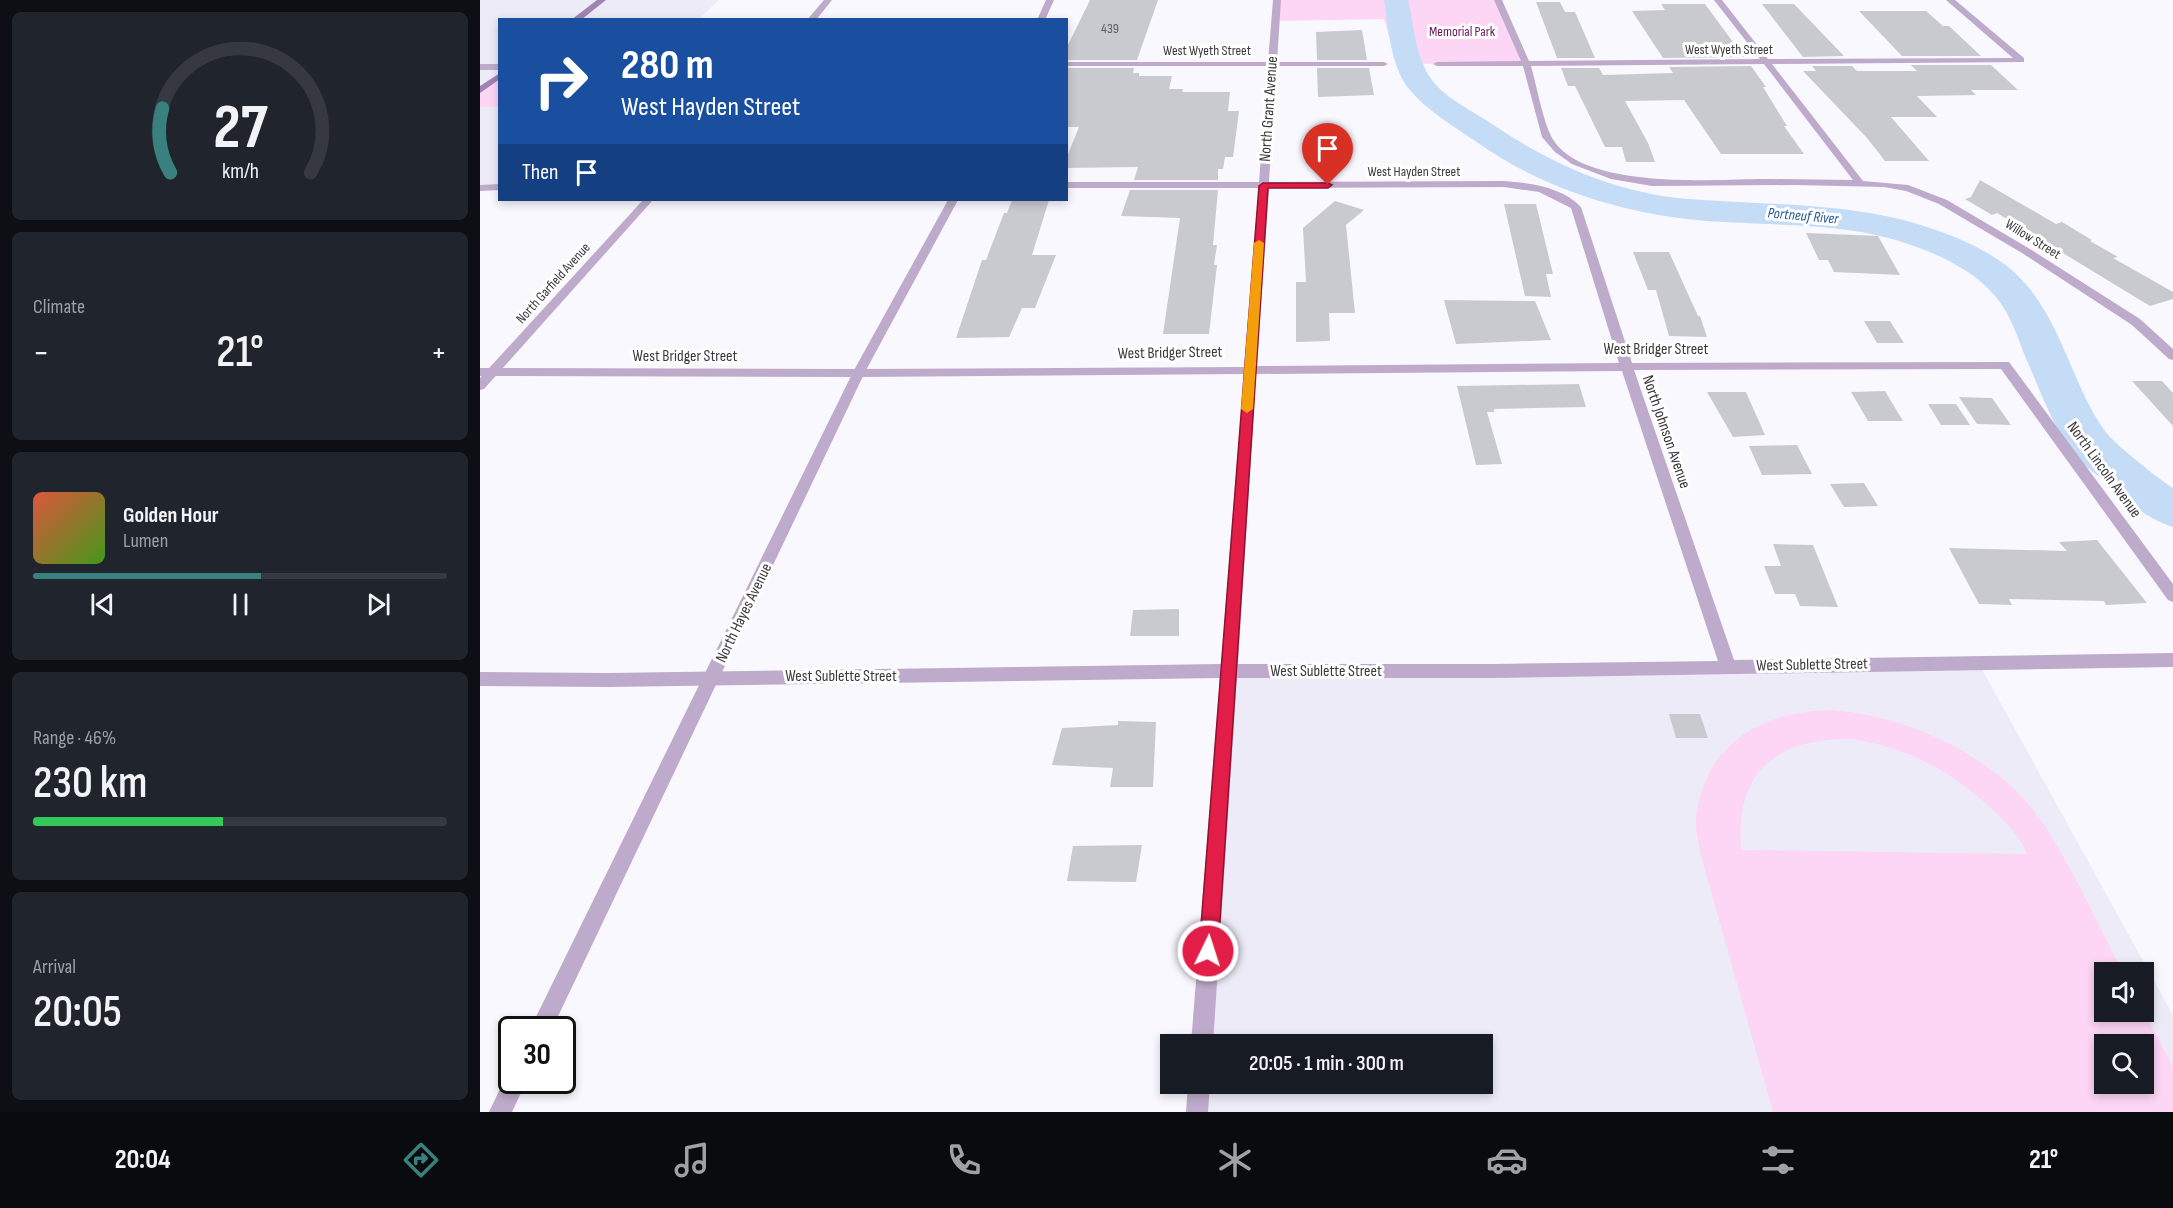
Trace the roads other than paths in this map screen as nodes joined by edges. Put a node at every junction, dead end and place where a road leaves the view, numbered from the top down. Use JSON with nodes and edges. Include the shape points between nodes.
{"nodes":[{"id":1,"x":602,"y":0,"type":"edge"},
{"id":2,"x":828,"y":0,"type":"edge"},
{"id":3,"x":1050,"y":0,"type":"edge"},
{"id":4,"x":1277,"y":0,"type":"edge"},
{"id":5,"x":1498,"y":0,"type":"edge"},
{"id":6,"x":1718,"y":0,"type":"edge"},
{"id":7,"x":1950,"y":0,"type":"edge"},
{"id":8,"x":578,"y":18,"type":"edge"},
{"id":9,"x":813,"y":18,"type":"edge"},
{"id":10,"x":1042,"y":18,"type":"edge"},
{"id":11,"x":1765,"y":62,"type":"junction"},
{"id":12,"x":1272,"y":63,"type":"junction"},
{"id":13,"x":1526,"y":63,"type":"junction"},
{"id":14,"x":1068,"y":64,"type":"edge"},
{"id":15,"x":1384,"y":64,"type":"dead end"},
{"id":16,"x":1437,"y":64,"type":"dead end"},
{"id":17,"x":480,"y":67,"type":"edge"},
{"id":18,"x":498,"y":67,"type":"edge"},
{"id":19,"x":498,"y":76,"type":"edge"},
{"id":20,"x":480,"y":90,"type":"edge"},
{"id":21,"x":1860,"y":183,"type":"junction"},
{"id":22,"x":1068,"y":185,"type":"edge"},
{"id":23,"x":1263,"y":186,"type":"junction"},
{"id":24,"x":498,"y":187,"type":"edge"},
{"id":25,"x":480,"y":188,"type":"edge"},
{"id":26,"x":647,"y":201,"type":"edge"},
{"id":27,"x":952,"y":201,"type":"edge"},
{"id":28,"x":1576,"y":207,"type":"joint"},
{"id":29,"x":2173,"y":356,"type":"edge"},
{"id":30,"x":1626,"y":365,"type":"junction"},
{"id":31,"x":2005,"y":365,"type":"joint"},
{"id":32,"x":1250,"y":368,"type":"junction"},
{"id":33,"x":486,"y":372,"type":"edge"},
{"id":34,"x":859,"y":372,"type":"junction"},
{"id":35,"x":480,"y":386,"type":"edge"},
{"id":36,"x":2173,"y":596,"type":"edge"},
{"id":37,"x":2173,"y":660,"type":"edge"},
{"id":38,"x":1728,"y":667,"type":"junction"},
{"id":39,"x":1229,"y":671,"type":"junction"},
{"id":40,"x":713,"y":677,"type":"junction"},
{"id":41,"x":480,"y":679,"type":"edge"},
{"id":42,"x":547,"y":1016,"type":"edge"},
{"id":43,"x":1203,"y":1034,"type":"edge"},
{"id":44,"x":509,"y":1094,"type":"edge"},
{"id":45,"x":1198,"y":1094,"type":"edge"},
{"id":46,"x":500,"y":1112,"type":"edge"},
{"id":47,"x":1197,"y":1112,"type":"edge"}],
"edges":[{"from":1,"to":8,"type":"main road"},
{"from":2,"to":9,"type":"street"},
{"from":3,"to":10,"type":"street"},
{"from":4,"to":12,"type":"street","name":"North Grant Avenue"},
{"from":5,"to":13,"type":"street"},
{"from":6,"to":11,"type":"street"},
{"from":7,"to":11,"type":"street","name":"West Wyeth Street","via":[[2021,60]]},
{"from":11,"to":13,"type":"street","name":"West Wyeth Street"},
{"from":11,"to":21,"type":"street"},
{"from":12,"to":14,"type":"street","name":"West Wyeth Street"},
{"from":12,"to":15,"type":"street","name":"West Wyeth Street"},
{"from":12,"to":23,"type":"street","name":"North Grant Avenue"},
{"from":13,"to":16,"type":"street","name":"West Wyeth Street"},
{"from":13,"to":21,"type":"street","via":[[1547,137],[1558,150],[1591,170],[1652,183]]},
{"from":17,"to":18,"type":"street"},
{"from":19,"to":20,"type":"main road"},
{"from":21,"to":29,"type":"street","name":"Willow Street","via":[[1908,188],[1943,202],[2136,322]]},
{"from":22,"to":23,"type":"street","name":"West Hayden Street"},
{"from":23,"to":28,"type":"street","name":"West Hayden Street","via":[[1536,186],[1562,196]]},
{"from":23,"to":32,"type":"street","name":"North Grant Avenue"},
{"from":24,"to":25,"type":"street"},
{"from":26,"to":33,"type":"street","name":"North Garfield Avenue"},
{"from":27,"to":34,"type":"street","name":"North Hayes Avenue"},
{"from":28,"to":30,"type":"street","name":"North Johnson Avenue"},
{"from":30,"to":31,"type":"street","name":"West Bridger Street"},
{"from":30,"to":32,"type":"street","name":"West Bridger Street"},
{"from":30,"to":38,"type":"street","name":"North Johnson Avenue"},
{"from":31,"to":36,"type":"street","name":"North Lincoln Avenue"},
{"from":32,"to":34,"type":"street","name":"West Bridger Street"},
{"from":32,"to":39,"type":"street","name":"North Grant Avenue"},
{"from":33,"to":34,"type":"street","name":"West Bridger Street"},
{"from":33,"to":35,"type":"street","name":"North Garfield Avenue"},
{"from":34,"to":40,"type":"street","name":"North Hayes Avenue"},
{"from":37,"to":38,"type":"street","name":"West Sublette Street"},
{"from":38,"to":39,"type":"street","name":"West Sublette Street"},
{"from":39,"to":40,"type":"street","name":"West Sublette Street"},
{"from":39,"to":43,"type":"street","name":"North Grant Avenue"},
{"from":40,"to":41,"type":"street","name":"West Sublette Street"},
{"from":40,"to":42,"type":"street","name":"North Hayes Avenue"},
{"from":44,"to":46,"type":"street"},
{"from":45,"to":47,"type":"street"}]}
